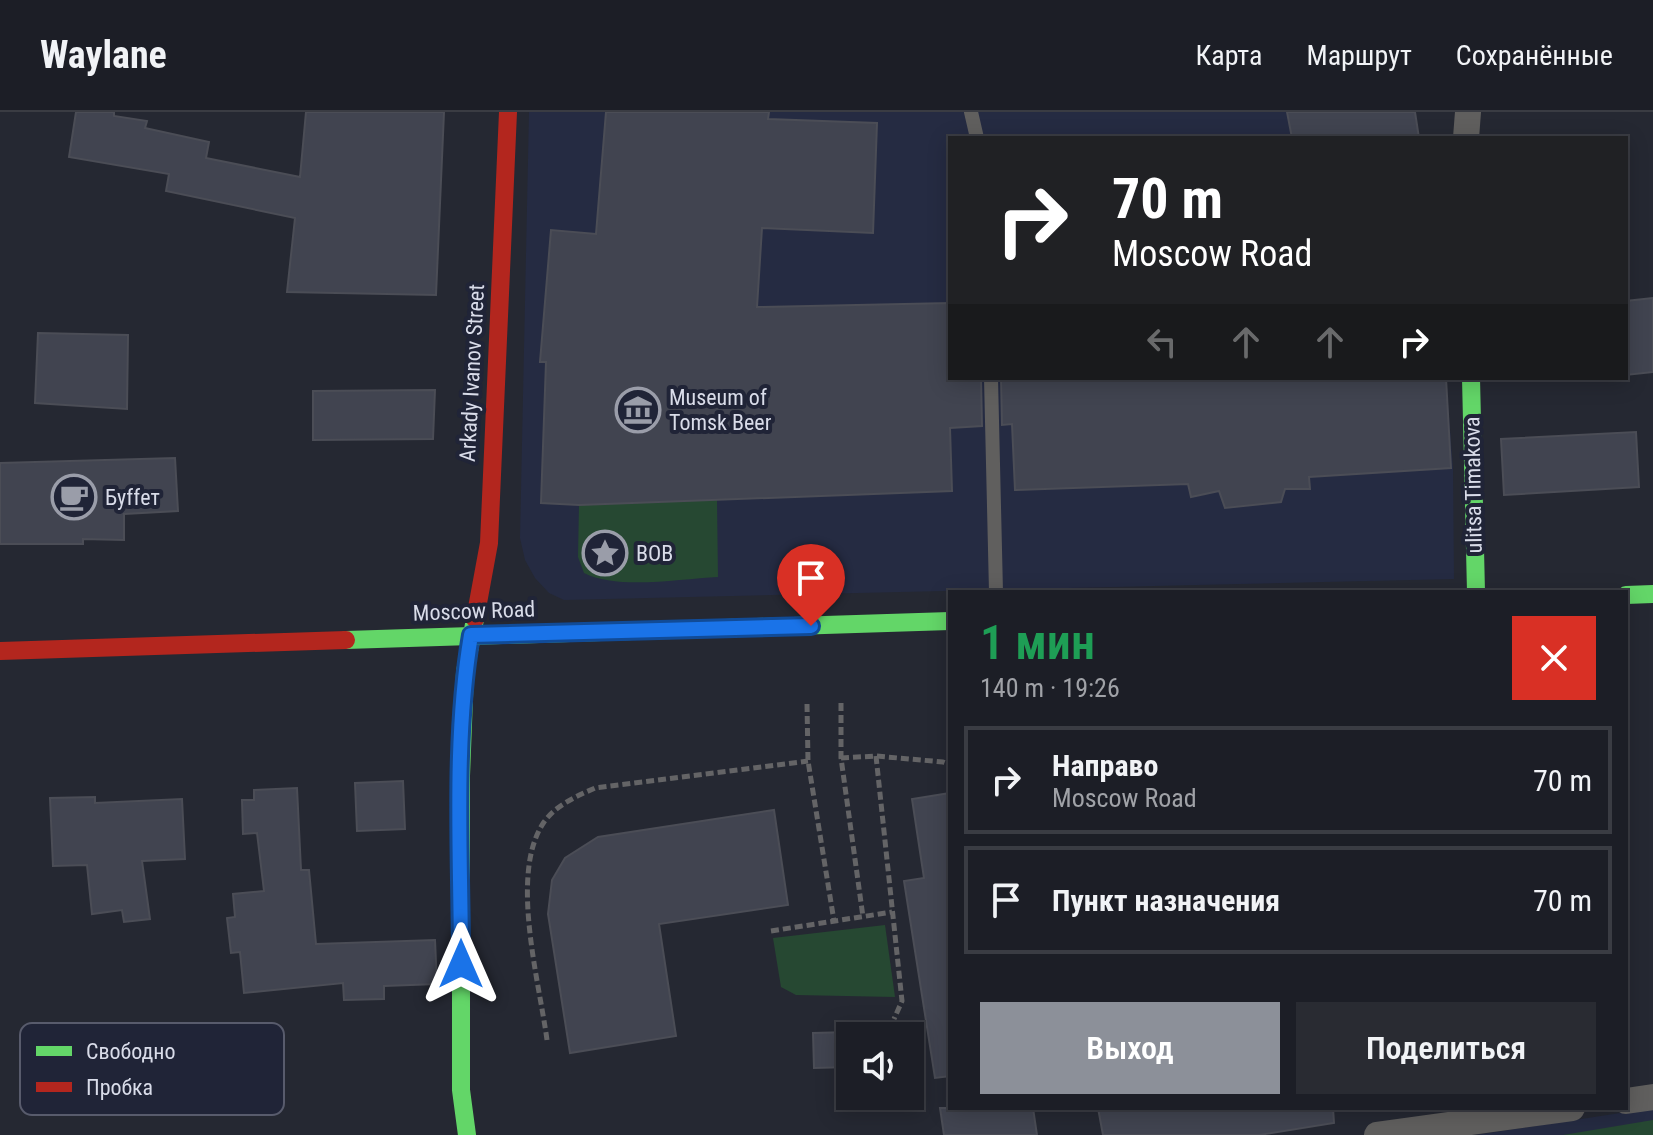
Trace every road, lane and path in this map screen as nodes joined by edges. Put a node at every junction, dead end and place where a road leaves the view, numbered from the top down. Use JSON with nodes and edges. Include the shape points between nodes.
{"nodes":[{"id":1,"x":508,"y":112,"type":"edge"},
{"id":2,"x":971,"y":112,"type":"edge"},
{"id":3,"x":1468,"y":112,"type":"edge"},
{"id":4,"x":977,"y":136,"type":"edge"},
{"id":5,"x":1466,"y":136,"type":"edge"},
{"id":6,"x":991,"y":380,"type":"edge"},
{"id":7,"x":1471,"y":380,"type":"edge"},
{"id":8,"x":996,"y":590,"type":"edge"},
{"id":9,"x":1476,"y":590,"type":"edge"},
{"id":10,"x":1653,"y":594,"type":"edge"},
{"id":11,"x":1628,"y":595,"type":"edge"},
{"id":12,"x":948,"y":621,"type":"edge"},
{"id":13,"x":471,"y":635,"type":"junction"},
{"id":14,"x":0,"y":651,"type":"edge"},
{"id":15,"x":841,"y":703,"type":"dead end"},
{"id":16,"x":807,"y":704,"type":"dead end"},
{"id":17,"x":876,"y":756,"type":"junction"},
{"id":18,"x":841,"y":758,"type":"junction"},
{"id":19,"x":808,"y":761,"type":"junction"},
{"id":20,"x":948,"y":764,"type":"edge"},
{"id":21,"x":892,"y":912,"type":"junction"},
{"id":22,"x":863,"y":917,"type":"junction"},
{"id":23,"x":834,"y":921,"type":"junction"},
{"id":24,"x":771,"y":931,"type":"dead end"},
{"id":25,"x":894,"y":1019,"type":"dead end"},
{"id":26,"x":547,"y":1040,"type":"dead end"},
{"id":27,"x":1653,"y":1097,"type":"edge"},
{"id":28,"x":1628,"y":1101,"type":"edge"},
{"id":29,"x":1558,"y":1110,"type":"edge"},
{"id":30,"x":467,"y":1135,"type":"edge"},
{"id":31,"x":1377,"y":1135,"type":"edge"}],
"edges":[{"from":1,"to":13,"type":"street","name":"Arkady Ivanov Street","via":[[489,543]]},
{"from":2,"to":4,"type":"lane"},
{"from":3,"to":5,"type":"street"},
{"from":6,"to":8,"type":"lane"},
{"from":7,"to":9,"type":"street","name":"ulitsa Timakova"},
{"from":10,"to":11,"type":"street"},
{"from":12,"to":13,"type":"street","name":"Moscow Road"},
{"from":13,"to":14,"type":"street","name":"Moscow Road"},
{"from":13,"to":30,"type":"street","name":"Arkady Ivanov Street","via":[[461,776],[461,1090]]},
{"from":15,"to":18,"type":"path"},
{"from":16,"to":19,"type":"path"},
{"from":17,"to":18,"type":"path"},
{"from":17,"to":20,"type":"path"},
{"from":17,"to":21,"type":"path"},
{"from":18,"to":22,"type":"path"},
{"from":19,"to":23,"type":"path"},
{"from":19,"to":26,"type":"path","via":[[595,788],[569,799],[545,821],[529,855],[526,891]]},
{"from":21,"to":22,"type":"path"},
{"from":21,"to":25,"type":"path","via":[[902,1001]]},
{"from":22,"to":23,"type":"path"},
{"from":23,"to":24,"type":"path"},
{"from":27,"to":28,"type":"street"},
{"from":29,"to":31,"type":"street"}]}
